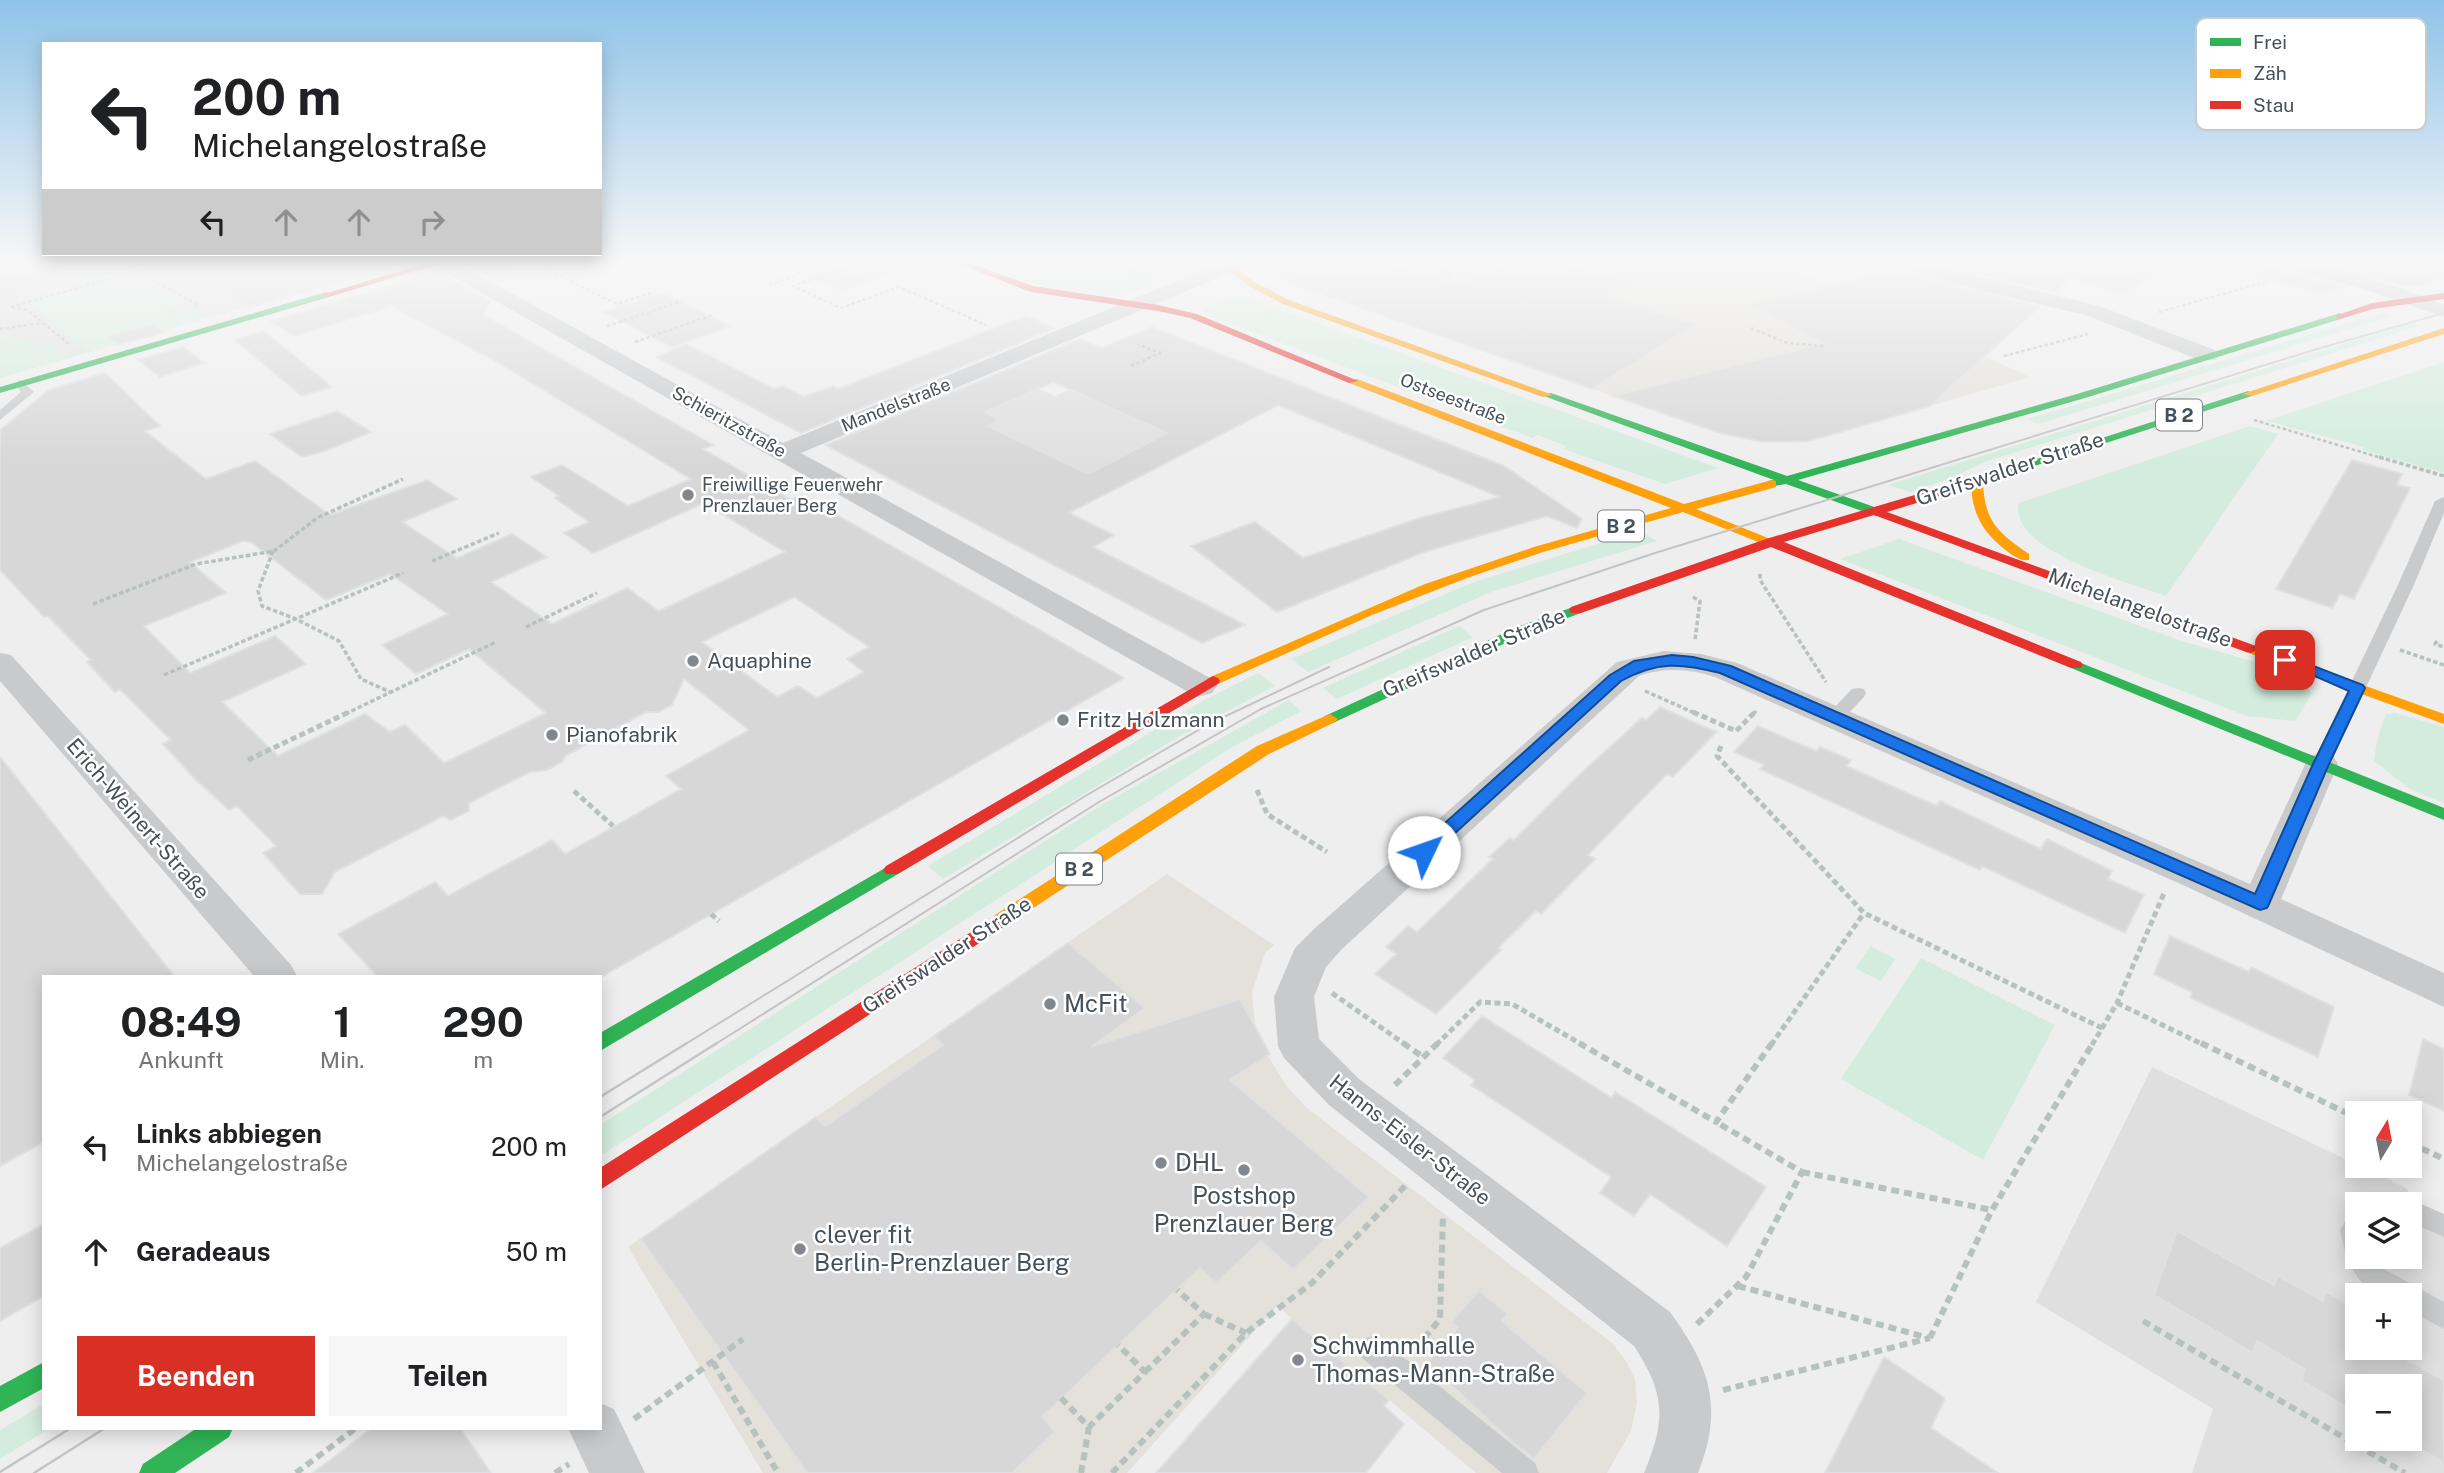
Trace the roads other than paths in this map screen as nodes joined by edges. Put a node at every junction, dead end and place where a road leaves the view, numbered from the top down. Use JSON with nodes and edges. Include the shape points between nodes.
{"nodes":[{"id":1,"x":206,"y":330,"type":"edge"},
{"id":2,"x":564,"y":330,"type":"edge"},
{"id":3,"x":1050,"y":330,"type":"edge"},
{"id":4,"x":1227,"y":330,"type":"edge"},
{"id":5,"x":1363,"y":330,"type":"edge"},
{"id":6,"x":2142,"y":330,"type":"edge"},
{"id":7,"x":2292,"y":330,"type":"edge"},
{"id":8,"x":2444,"y":331,"type":"edge"},
{"id":9,"x":2207,"y":355,"type":"junction"},
{"id":10,"x":20,"y":384,"type":"junction"},
{"id":11,"x":0,"y":390,"type":"edge"},
{"id":12,"x":0,"y":416,"type":"edge"},
{"id":13,"x":782,"y":452,"type":"junction"},
{"id":14,"x":1977,"y":480,"type":"junction"},
{"id":15,"x":1785,"y":481,"type":"junction"},
{"id":16,"x":2442,"y":501,"type":"dead end"},
{"id":17,"x":1685,"y":509,"type":"junction"},
{"id":18,"x":1876,"y":513,"type":"junction"},
{"id":19,"x":1771,"y":542,"type":"junction"},
{"id":20,"x":2055,"y":577,"type":"junction"},
{"id":21,"x":0,"y":662,"type":"edge"},
{"id":22,"x":1201,"y":686,"type":"junction"},
{"id":23,"x":2358,"y":688,"type":"junction"},
{"id":24,"x":2444,"y":719,"type":"edge"},
{"id":25,"x":2321,"y":764,"type":"junction"},
{"id":26,"x":2444,"y":814,"type":"edge"},
{"id":27,"x":2260,"y":904,"type":"junction"},
{"id":28,"x":276,"y":975,"type":"edge"},
{"id":29,"x":2444,"y":991,"type":"edge"},
{"id":30,"x":602,"y":1042,"type":"edge"},
{"id":31,"x":602,"y":1179,"type":"edge"},
{"id":32,"x":2422,"y":1216,"type":"edge"},
{"id":33,"x":2444,"y":1226,"type":"edge"},
{"id":34,"x":2369,"y":1269,"type":"edge"},
{"id":35,"x":2384,"y":1283,"type":"edge"},
{"id":36,"x":2422,"y":1303,"type":"edge"},
{"id":37,"x":2444,"y":1315,"type":"edge"},
{"id":38,"x":1372,"y":1349,"type":"dead end"},
{"id":39,"x":42,"y":1375,"type":"edge"},
{"id":40,"x":0,"y":1400,"type":"edge"},
{"id":41,"x":217,"y":1430,"type":"edge"},
{"id":42,"x":596,"y":1430,"type":"edge"},
{"id":43,"x":152,"y":1473,"type":"edge"},
{"id":44,"x":618,"y":1473,"type":"edge"},
{"id":45,"x":1525,"y":1473,"type":"edge"},
{"id":46,"x":1671,"y":1473,"type":"edge"}],
"edges":[{"from":1,"to":10,"type":"main road"},
{"from":2,"to":13,"type":"street","name":"Schieritzstraße"},
{"from":3,"to":13,"type":"street","name":"Mandelstraße"},
{"from":4,"to":17,"type":"main road","name":"Ostseestraße"},
{"from":5,"to":15,"type":"main road","name":"Ostseestraße"},
{"from":6,"to":9,"type":"street"},
{"from":7,"to":9,"type":"main road","number":"B 2"},
{"from":8,"to":14,"type":"main road","name":"Greifswalder Straße","number":"B 2"},
{"from":9,"to":15,"type":"main road","number":"B 2"},
{"from":10,"to":11,"type":"main road"},
{"from":10,"to":12,"type":"lane","via":[[28,392]]},
{"from":13,"to":22,"type":"street","name":"Schieritzstraße"},
{"from":14,"to":18,"type":"main road","name":"Greifswalder Straße","number":"B 2"},
{"from":14,"to":20,"type":"main road","via":[[1976,507],[1989,530]]},
{"from":15,"to":17,"type":"main road","number":"B 2"},
{"from":15,"to":18,"type":"main road","name":"Ostseestraße"},
{"from":16,"to":23,"type":"lane"},
{"from":17,"to":19,"type":"main road","name":"Ostseestraße"},
{"from":17,"to":22,"type":"main road","number":"B 2","via":[[1462,575]]},
{"from":18,"to":19,"type":"main road","name":"Greifswalder Straße","number":"B 2"},
{"from":18,"to":20,"type":"main road","name":"Michelangelostraße"},
{"from":19,"to":25,"type":"main road"},
{"from":19,"to":31,"type":"main road","name":"Greifswalder Straße","number":"B 2","via":[[1522,630],[1263,750]]},
{"from":20,"to":23,"type":"main road","name":"Michelangelostraße"},
{"from":21,"to":28,"type":"street","name":"Erich-Weinert-Straße"},
{"from":22,"to":30,"type":"main road","number":"B 2"},
{"from":23,"to":24,"type":"main road","name":"Michelangelostraße"},
{"from":23,"to":25,"type":"lane"},
{"from":25,"to":26,"type":"main road"},
{"from":25,"to":27,"type":"street"},
{"from":27,"to":29,"type":"street","name":"Hanns-Eisler-Straße"},
{"from":27,"to":46,"type":"street","name":"Hanns-Eisler-Straße","via":[[1846,705],[1776,691],[1693,662],[1652,662],[1615,678],[1328,939],[1309,959],[1294,998],[1300,1046],[1344,1092],[1652,1329],[1668,1350],[1687,1400],[1688,1426]]},
{"from":32,"to":33,"type":"lane"},
{"from":34,"to":35,"type":"lane"},
{"from":36,"to":37,"type":"lane"},
{"from":38,"to":45,"type":"lane"},
{"from":39,"to":40,"type":"main road"},
{"from":41,"to":43,"type":"main road"},
{"from":42,"to":44,"type":"street"}]}
